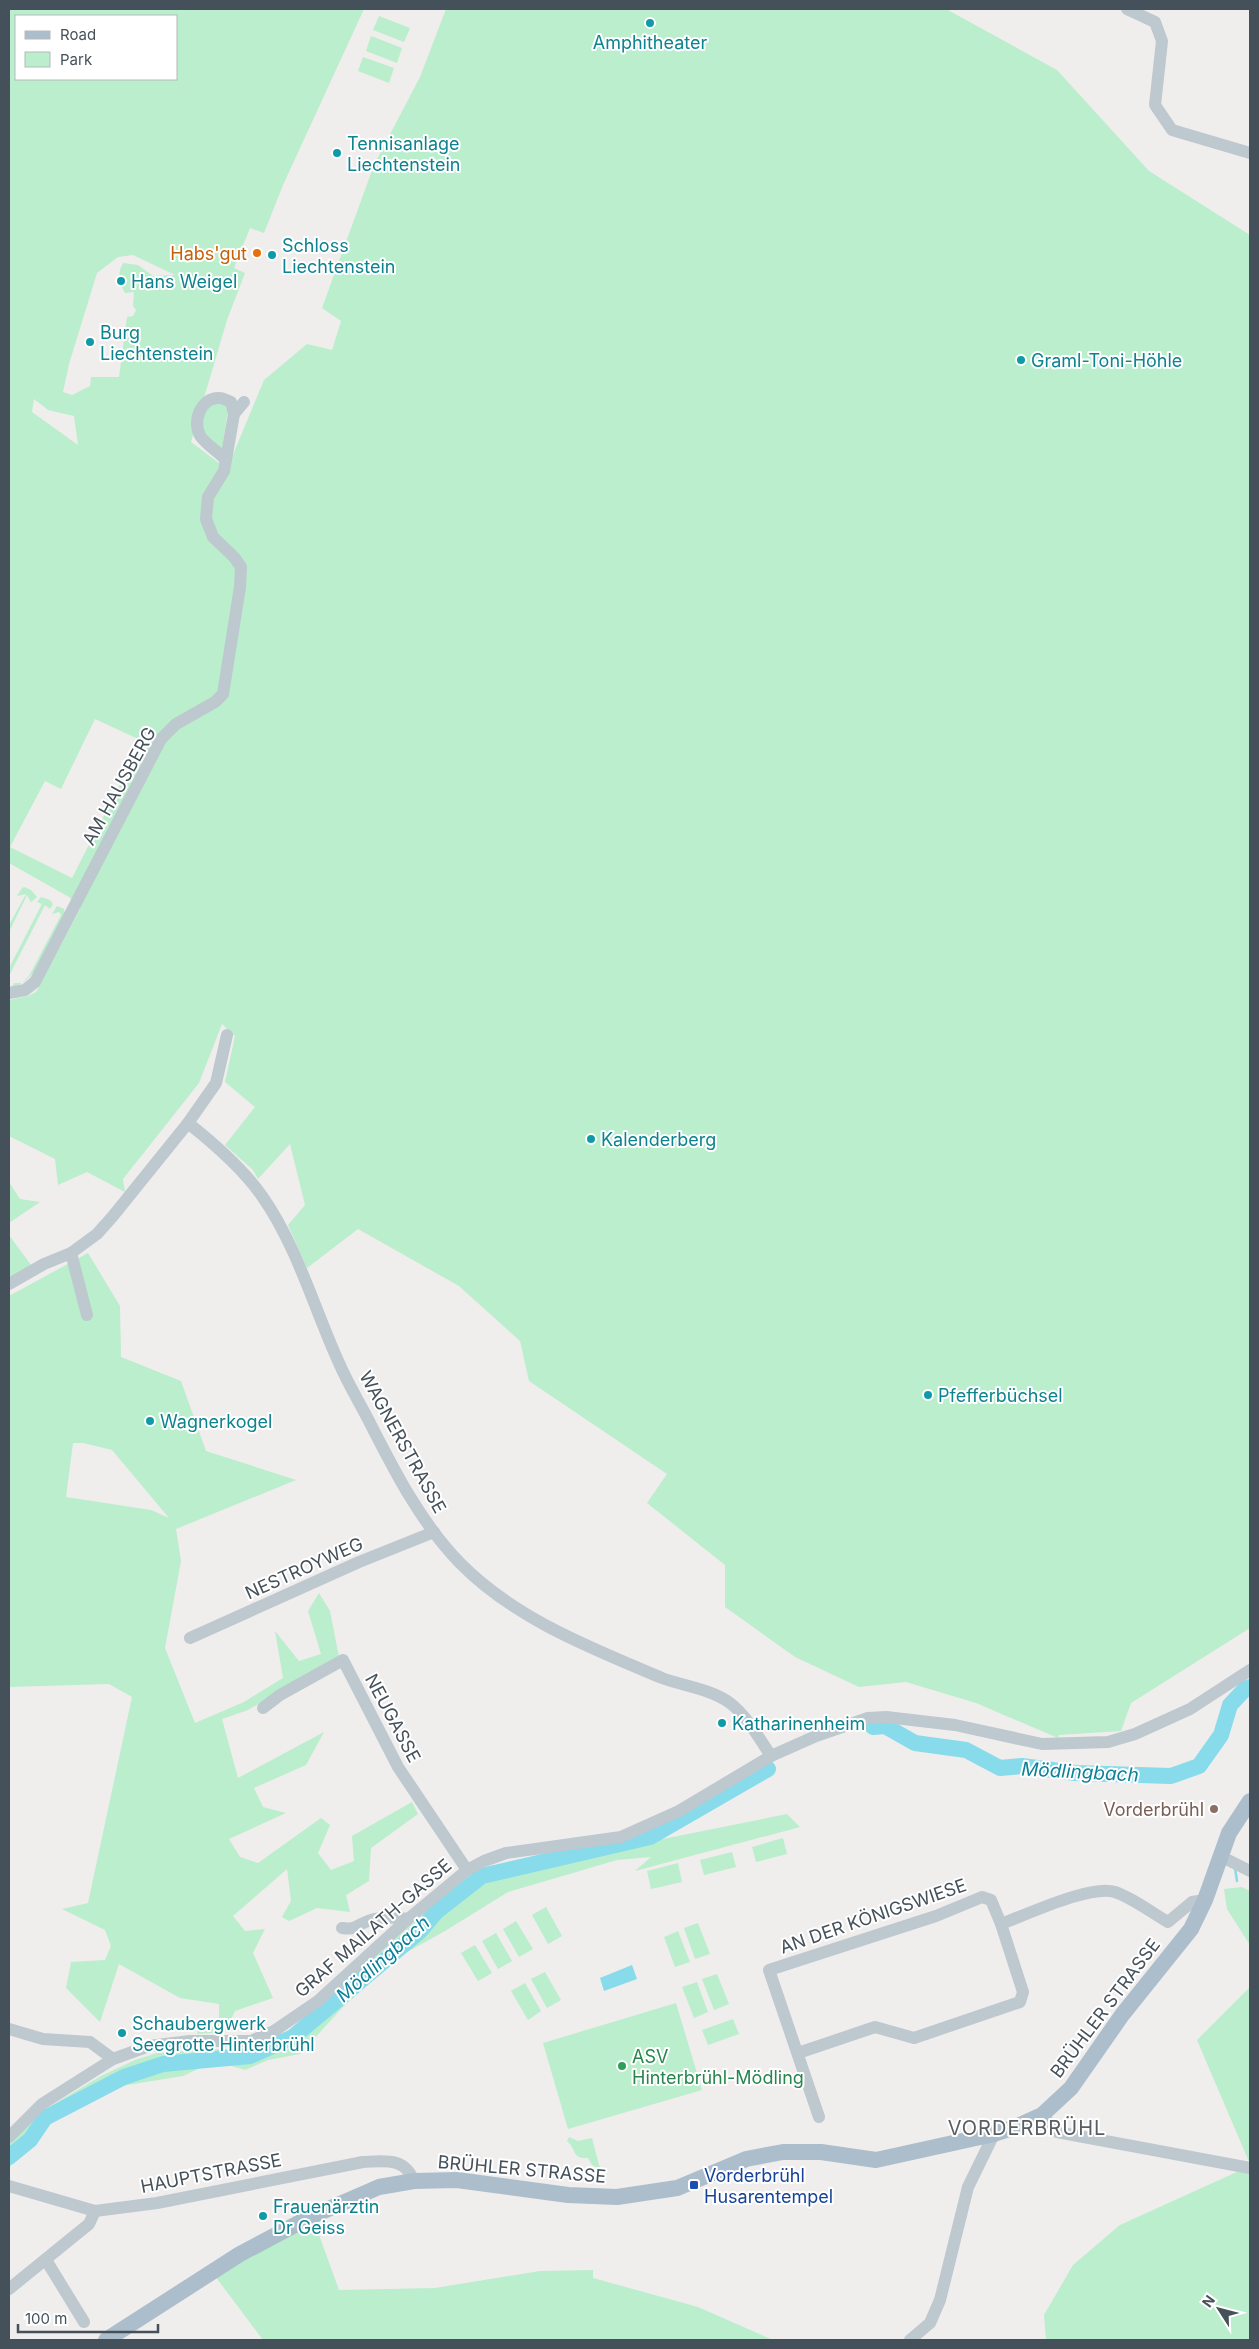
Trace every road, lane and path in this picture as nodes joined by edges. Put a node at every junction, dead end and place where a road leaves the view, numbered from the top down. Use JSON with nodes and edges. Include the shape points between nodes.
{"nodes":[{"id":1,"x":1128,"y":9,"type":"edge"},
{"id":2,"x":1250,"y":153,"type":"edge"},
{"id":3,"x":244,"y":402,"type":"dead end"},
{"id":4,"x":234,"y":414,"type":"junction"},
{"id":5,"x":225,"y":458,"type":"junction"},
{"id":6,"x":9,"y":993,"type":"edge"},
{"id":7,"x":228,"y":1035,"type":"dead end"},
{"id":8,"x":188,"y":1123,"type":"junction"},
{"id":9,"x":71,"y":1253,"type":"junction"},
{"id":10,"x":9,"y":1284,"type":"edge"},
{"id":11,"x":87,"y":1315,"type":"dead end"},
{"id":12,"x":434,"y":1532,"type":"junction"},
{"id":13,"x":190,"y":1638,"type":"dead end"},
{"id":14,"x":1250,"y":1670,"type":"edge"},
{"id":15,"x":263,"y":1708,"type":"dead end"},
{"id":16,"x":771,"y":1756,"type":"junction"},
{"id":17,"x":1250,"y":1801,"type":"edge"},
{"id":18,"x":1220,"y":1856,"type":"junction"},
{"id":19,"x":467,"y":1870,"type":"junction"},
{"id":20,"x":1250,"y":1871,"type":"edge"},
{"id":21,"x":1205,"y":1900,"type":"junction"},
{"id":22,"x":408,"y":1918,"type":"junction"},
{"id":23,"x":1001,"y":1924,"type":"junction"},
{"id":24,"x":342,"y":1928,"type":"dead end"},
{"id":25,"x":9,"y":2029,"type":"edge"},
{"id":26,"x":798,"y":2053,"type":"junction"},
{"id":27,"x":112,"y":2059,"type":"junction"},
{"id":28,"x":1042,"y":2115,"type":"junction"},
{"id":29,"x":819,"y":2117,"type":"dead end"},
{"id":30,"x":994,"y":2134,"type":"junction"},
{"id":31,"x":9,"y":2137,"type":"edge"},
{"id":32,"x":1250,"y":2168,"type":"edge"},
{"id":33,"x":414,"y":2181,"type":"junction"},
{"id":34,"x":9,"y":2186,"type":"edge"},
{"id":35,"x":95,"y":2211,"type":"junction"},
{"id":36,"x":46,"y":2260,"type":"junction"},
{"id":37,"x":9,"y":2289,"type":"edge"},
{"id":38,"x":84,"y":2322,"type":"dead end"},
{"id":39,"x":106,"y":2340,"type":"edge"},
{"id":40,"x":910,"y":2340,"type":"edge"}],
"edges":[{"from":1,"to":2,"type":"street","via":[[1155,22],[1162,41],[1155,105],[1172,130]]},
{"from":3,"to":4,"type":"street","name":"AM HAUSBERG"},
{"from":4,"to":5,"type":"street","name":"AM HAUSBERG"},
{"from":4,"to":5,"type":"street","via":[[231,402],[220,398],[206,402],[200,408],[198,428],[201,436]]},
{"from":5,"to":6,"type":"street","name":"AM HAUSBERG","via":[[224,471],[208,497],[206,520],[213,537],[241,567],[223,694],[216,702],[176,724],[161,739],[35,982],[25,990]]},
{"from":7,"to":8,"type":"street","via":[[216,1083]]},
{"from":8,"to":9,"type":"street","via":[[97,1234]]},
{"from":8,"to":12,"type":"street","name":"WAGNERSTRASSE","via":[[262,1196],[309,1287],[339,1364],[405,1489]]},
{"from":9,"to":10,"type":"street"},
{"from":9,"to":11,"type":"street"},
{"from":12,"to":13,"type":"street","name":"NESTROYWEG"},
{"from":12,"to":16,"type":"street","name":"WAGNERSTRASSE","via":[[484,1585],[534,1619],[600,1651],[727,1701],[741,1713]]},
{"from":14,"to":16,"type":"street","name":"GRAF MAILATH-GASSE","via":[[1190,1709],[1135,1734],[1108,1742],[1042,1744],[955,1725],[886,1717],[854,1722]]},
{"from":15,"to":19,"type":"street","name":"NEUGASSE","via":[[343,1660],[398,1767]]},
{"from":16,"to":19,"type":"street","name":"GRAF MAILATH-GASSE","via":[[679,1811],[621,1837],[506,1853]]},
{"from":17,"to":18,"type":"main road","name":"BRÜHLER STRASSE","via":[[1233,1824]]},
{"from":18,"to":20,"type":"street"},
{"from":18,"to":21,"type":"main road","name":"BRÜHLER STRASSE"},
{"from":19,"to":22,"type":"street","name":"GRAF MAILATH-GASSE"},
{"from":21,"to":23,"type":"street","via":[[1192,1902],[1168,1922],[1123,1896],[1107,1891],[1078,1895]]},
{"from":21,"to":28,"type":"main road","name":"BRÜHLER STRASSE","via":[[1191,1929],[1122,2015],[1077,2081]]},
{"from":22,"to":24,"type":"street","via":[[368,1921],[353,1930]]},
{"from":22,"to":27,"type":"street","name":"GRAF MAILATH-GASSE","via":[[318,2001],[274,2031],[251,2041],[190,2041],[148,2046]]},
{"from":23,"to":26,"type":"street","name":"AN DER KÖNIGSWIESE","via":[[1023,1992],[1020,2002],[914,2038],[874,2027]]},
{"from":23,"to":26,"type":"street","name":"AN DER KÖNIGSWIESE","via":[[991,1900],[982,1896],[936,1916],[769,1970]]},
{"from":25,"to":27,"type":"street","via":[[43,2040],[90,2042]]},
{"from":26,"to":29,"type":"street","name":"AN DER KÖNIGSWIESE"},
{"from":27,"to":31,"type":"street","name":"GRAF MAILATH-GASSE","via":[[42,2104]]},
{"from":28,"to":30,"type":"main road","name":"BRÜHLER STRASSE"},
{"from":28,"to":32,"type":"street","via":[[1056,2132]]},
{"from":30,"to":33,"type":"main road","name":"BRÜHLER STRASSE","via":[[876,2160],[821,2152],[783,2152],[746,2159],[677,2188],[617,2197],[568,2195],[457,2180]]},
{"from":30,"to":40,"type":"street","via":[[968,2187],[940,2300],[930,2323]]},
{"from":33,"to":35,"type":"street","name":"HAUPTSTRASSE","via":[[409,2170],[390,2161],[363,2162],[157,2203]]},
{"from":33,"to":39,"type":"main road","name":"BRÜHLER STRASSE","via":[[379,2187],[310,2217],[240,2254]]},
{"from":34,"to":35,"type":"street","name":"HAUPTSTRASSE"},
{"from":35,"to":36,"type":"street","via":[[89,2224]]},
{"from":36,"to":37,"type":"street"},
{"from":36,"to":38,"type":"street"}]}
